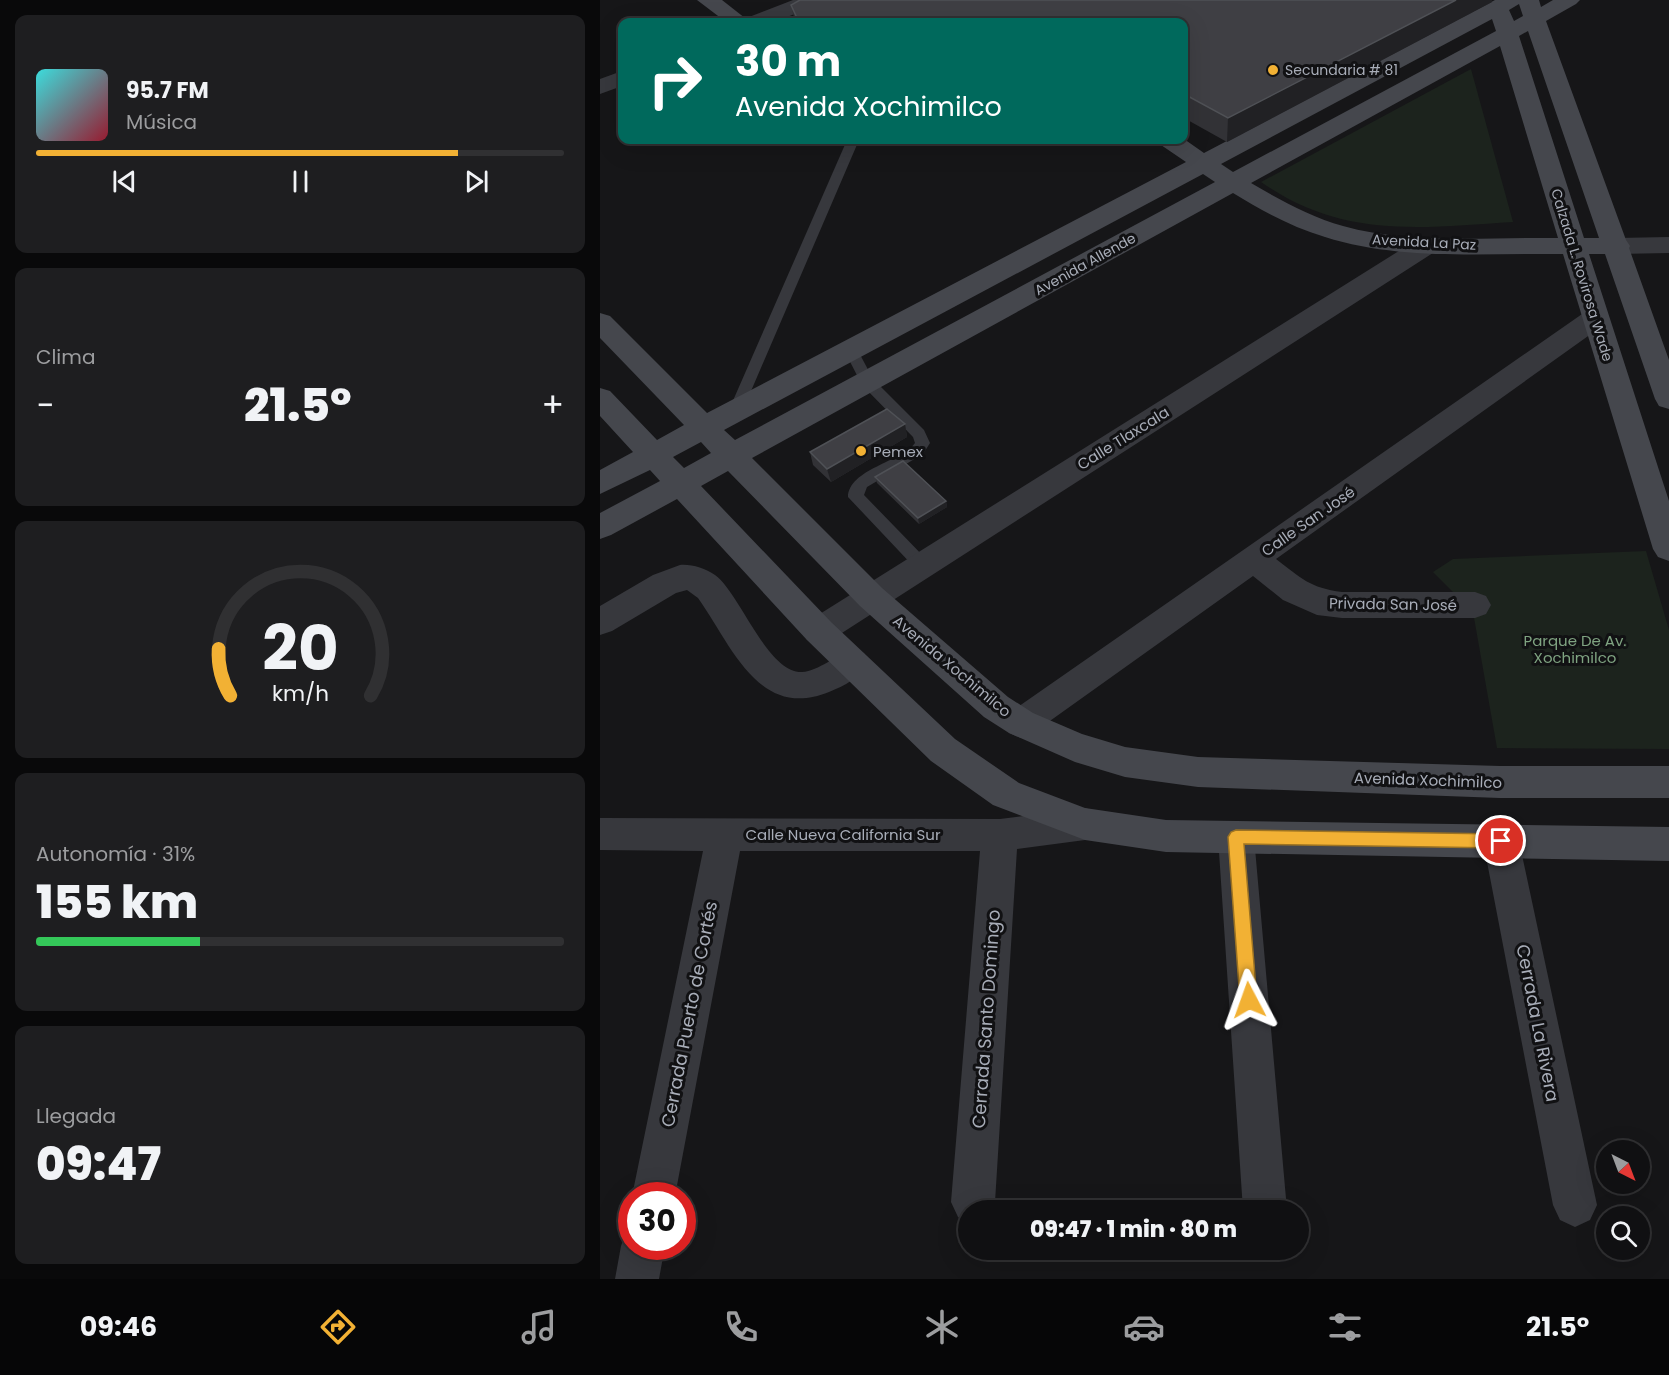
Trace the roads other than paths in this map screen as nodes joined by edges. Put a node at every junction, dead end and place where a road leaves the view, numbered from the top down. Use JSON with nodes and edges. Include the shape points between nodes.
{"nodes":[{"id":1,"x":708,"y":0,"type":"edge"},
{"id":2,"x":812,"y":0,"type":"edge"},
{"id":3,"x":1569,"y":0,"type":"edge"},
{"id":4,"x":1502,"y":2,"type":"edge"},
{"id":5,"x":1532,"y":9,"type":"edge"},
{"id":6,"x":733,"y":18,"type":"edge"},
{"id":7,"x":767,"y":18,"type":"edge"},
{"id":8,"x":1507,"y":35,"type":"junction"},
{"id":9,"x":618,"y":80,"type":"edge"},
{"id":10,"x":600,"y":87,"type":"edge"},
{"id":11,"x":851,"y":144,"type":"edge"},
{"id":12,"x":1175,"y":144,"type":"edge"},
{"id":13,"x":1203,"y":163,"type":"junction"},
{"id":14,"x":1235,"y":182,"type":"junction"},
{"id":15,"x":1427,"y":245,"type":"junction"},
{"id":16,"x":1669,"y":245,"type":"edge"},
{"id":17,"x":1573,"y":246,"type":"junction"},
{"id":18,"x":1617,"y":246,"type":"junction"},
{"id":19,"x":1595,"y":318,"type":"junction"},
{"id":20,"x":600,"y":322,"type":"edge"},
{"id":21,"x":851,"y":350,"type":"junction"},
{"id":22,"x":867,"y":382,"type":"junction"},
{"id":23,"x":600,"y":398,"type":"edge"},
{"id":24,"x":1669,"y":399,"type":"edge"},
{"id":25,"x":735,"y":412,"type":"junction"},
{"id":26,"x":704,"y":428,"type":"junction"},
{"id":27,"x":653,"y":455,"type":"junction"},
{"id":28,"x":731,"y":456,"type":"junction"},
{"id":29,"x":600,"y":483,"type":"edge"},
{"id":30,"x":680,"y":484,"type":"junction"},
{"id":31,"x":600,"y":527,"type":"edge"},
{"id":32,"x":1669,"y":549,"type":"edge"},
{"id":33,"x":1254,"y":559,"type":"junction"},
{"id":34,"x":922,"y":565,"type":"junction"},
{"id":35,"x":871,"y":597,"type":"junction"},
{"id":36,"x":1474,"y":605,"type":"dead end"},
{"id":37,"x":600,"y":622,"type":"edge"},
{"id":38,"x":819,"y":631,"type":"junction"},
{"id":39,"x":852,"y":663,"type":"junction"},
{"id":40,"x":1021,"y":723,"type":"junction"},
{"id":41,"x":1669,"y":782,"type":"edge"},
{"id":42,"x":1085,"y":824,"type":"junction"},
{"id":43,"x":725,"y":833,"type":"junction"},
{"id":44,"x":600,"y":834,"type":"edge"},
{"id":45,"x":1000,"y":835,"type":"junction"},
{"id":46,"x":1236,"y":837,"type":"junction"},
{"id":47,"x":1501,"y":841,"type":"junction"},
{"id":48,"x":1669,"y":844,"type":"edge"},
{"id":49,"x":656,"y":1182,"type":"edge"},
{"id":50,"x":973,"y":1200,"type":"edge"},
{"id":51,"x":1264,"y":1200,"type":"edge"},
{"id":52,"x":1575,"y":1205,"type":"dead end"},
{"id":53,"x":640,"y":1260,"type":"edge"},
{"id":54,"x":637,"y":1279,"type":"edge"}],
"edges":[{"from":1,"to":6,"type":"street"},
{"from":2,"to":7,"type":"street"},
{"from":3,"to":5,"type":"street","name":"Avenida Allende"},
{"from":4,"to":8,"type":"street","name":"Calzada L. Rovirosa Wade"},
{"from":4,"to":13,"type":"street"},
{"from":5,"to":8,"type":"street","name":"Avenida Allende"},
{"from":5,"to":18,"type":"street"},
{"from":8,"to":14,"type":"street","name":"Avenida Allende"},
{"from":8,"to":17,"type":"street","name":"Calzada L. Rovirosa Wade"},
{"from":9,"to":10,"type":"street"},
{"from":11,"to":25,"type":"lane"},
{"from":12,"to":13,"type":"street","name":"Avenida La Paz"},
{"from":13,"to":14,"type":"street","name":"Avenida La Paz"},
{"from":13,"to":21,"type":"street"},
{"from":14,"to":15,"type":"street","name":"Avenida La Paz","via":[[1305,221],[1336,232]]},
{"from":14,"to":22,"type":"street","name":"Avenida Allende"},
{"from":15,"to":17,"type":"street","name":"Avenida La Paz"},
{"from":15,"to":34,"type":"street","name":"Calle Tlaxcala"},
{"from":16,"to":18,"type":"street","name":"Avenida La Paz"},
{"from":17,"to":18,"type":"street","name":"Avenida La Paz"},
{"from":17,"to":19,"type":"street","name":"Calzada L. Rovirosa Wade"},
{"from":18,"to":24,"type":"street"},
{"from":19,"to":32,"type":"street","name":"Calzada L. Rovirosa Wade"},
{"from":19,"to":33,"type":"street","name":"Calle San José"},
{"from":20,"to":26,"type":"street","name":"Avenida Xochimilco"},
{"from":21,"to":22,"type":"lane"},
{"from":21,"to":25,"type":"street"},
{"from":22,"to":28,"type":"street","name":"Avenida Allende"},
{"from":22,"to":34,"type":"lane","via":[[919,434],[922,443],[918,450],[862,483],[856,497]]},
{"from":23,"to":27,"type":"street"},
{"from":25,"to":26,"type":"street"},
{"from":26,"to":27,"type":"street"},
{"from":26,"to":28,"type":"street","name":"Avenida Xochimilco"},
{"from":27,"to":29,"type":"street"},
{"from":27,"to":30,"type":"street"},
{"from":28,"to":30,"type":"street","name":"Avenida Allende"},
{"from":28,"to":35,"type":"street","name":"Avenida Xochimilco"},
{"from":30,"to":31,"type":"street","name":"Avenida Allende"},
{"from":30,"to":38,"type":"street"},
{"from":33,"to":36,"type":"street","name":"Privada San José","via":[[1294,591],[1317,602]]},
{"from":33,"to":40,"type":"street","name":"Calle San José"},
{"from":34,"to":35,"type":"street","name":"Calle Tlaxcala"},
{"from":35,"to":38,"type":"street","name":"Calle Tlaxcala"},
{"from":35,"to":40,"type":"street","name":"Avenida Xochimilco","via":[[996,706]]},
{"from":37,"to":39,"type":"street","via":[[679,577],[695,578],[708,589],[742,642],[773,674],[793,685],[814,683]]},
{"from":38,"to":39,"type":"street"},
{"from":39,"to":42,"type":"street","via":[[943,750],[1006,794]]},
{"from":40,"to":41,"type":"street","name":"Avenida Xochimilco","via":[[1075,747],[1125,762],[1198,772],[1500,782]]},
{"from":42,"to":45,"type":"street","name":"Calle Nueva California Sur"},
{"from":42,"to":46,"type":"street","via":[[1166,836]]},
{"from":43,"to":44,"type":"street","name":"Calle Nueva California Sur"},
{"from":43,"to":45,"type":"street","name":"Calle Nueva California Sur"},
{"from":43,"to":49,"type":"street","name":"Cerrada Puerto de Cortés"},
{"from":45,"to":50,"type":"street","name":"Cerrada Santo Domingo"},
{"from":46,"to":47,"type":"street"},
{"from":46,"to":51,"type":"street"},
{"from":47,"to":48,"type":"street"},
{"from":47,"to":52,"type":"street","name":"Cerrada La Rivera"},
{"from":53,"to":54,"type":"street"}]}
